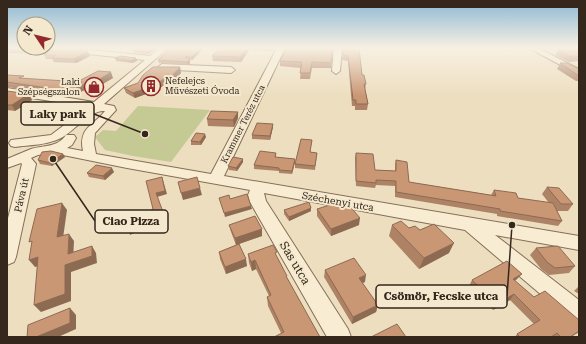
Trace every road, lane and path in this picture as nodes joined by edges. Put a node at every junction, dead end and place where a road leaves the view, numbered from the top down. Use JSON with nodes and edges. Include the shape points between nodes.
{"nodes":[{"id":1,"x":143,"y":64,"type":"edge"},
{"id":2,"x":274,"y":64,"type":"edge"},
{"id":3,"x":337,"y":64,"type":"edge"},
{"id":4,"x":563,"y":64,"type":"edge"},
{"id":5,"x":141,"y":66,"type":"junction"},
{"id":6,"x":231,"y":70,"type":"dead end"},
{"id":7,"x":336,"y":71,"type":"dead end"},
{"id":8,"x":579,"y":72,"type":"edge"},
{"id":9,"x":7,"y":91,"type":"edge"},
{"id":10,"x":92,"y":108,"type":"junction"},
{"id":11,"x":79,"y":120,"type":"junction"},
{"id":12,"x":87,"y":137,"type":"junction"},
{"id":13,"x":70,"y":139,"type":"junction"},
{"id":14,"x":50,"y":143,"type":"junction"},
{"id":15,"x":13,"y":153,"type":"edge"},
{"id":16,"x":94,"y":156,"type":"junction"},
{"id":17,"x":215,"y":180,"type":"junction"},
{"id":18,"x":258,"y":187,"type":"junction"},
{"id":19,"x":471,"y":225,"type":"junction"},
{"id":20,"x":579,"y":243,"type":"edge"},
{"id":21,"x":7,"y":258,"type":"edge"},
{"id":22,"x":579,"y":313,"type":"edge"},
{"id":23,"x":340,"y":337,"type":"edge"}],
"edges":[{"from":1,"to":5,"type":"street"},
{"from":2,"to":17,"type":"street","name":"Krammer Teréz utca"},
{"from":3,"to":7,"type":"street"},
{"from":4,"to":8,"type":"street"},
{"from":5,"to":6,"type":"street"},
{"from":5,"to":10,"type":"street","via":[[126,80],[135,82],[119,96],[105,98]]},
{"from":9,"to":10,"type":"street"},
{"from":10,"to":11,"type":"street"},
{"from":10,"to":12,"type":"street","via":[[104,107],[111,110]]},
{"from":11,"to":13,"type":"street"},
{"from":11,"to":14,"type":"street"},
{"from":12,"to":13,"type":"street"},
{"from":12,"to":16,"type":"street"},
{"from":13,"to":14,"type":"street","via":[[62,146]]},
{"from":13,"to":16,"type":"street","name":"Széchenyi utca"},
{"from":14,"to":15,"type":"street"},
{"from":14,"to":16,"type":"street","name":"Széchenyi utca"},
{"from":15,"to":21,"type":"street","name":"Páva út","via":[[28,164]]},
{"from":16,"to":17,"type":"street","name":"Széchenyi utca"},
{"from":17,"to":18,"type":"street","name":"Széchenyi utca"},
{"from":18,"to":19,"type":"street","name":"Széchenyi utca"},
{"from":18,"to":23,"type":"street","name":"Sas utca","via":[[258,202]]},
{"from":19,"to":20,"type":"street","name":"Széchenyi utca"},
{"from":19,"to":22,"type":"street"}]}
